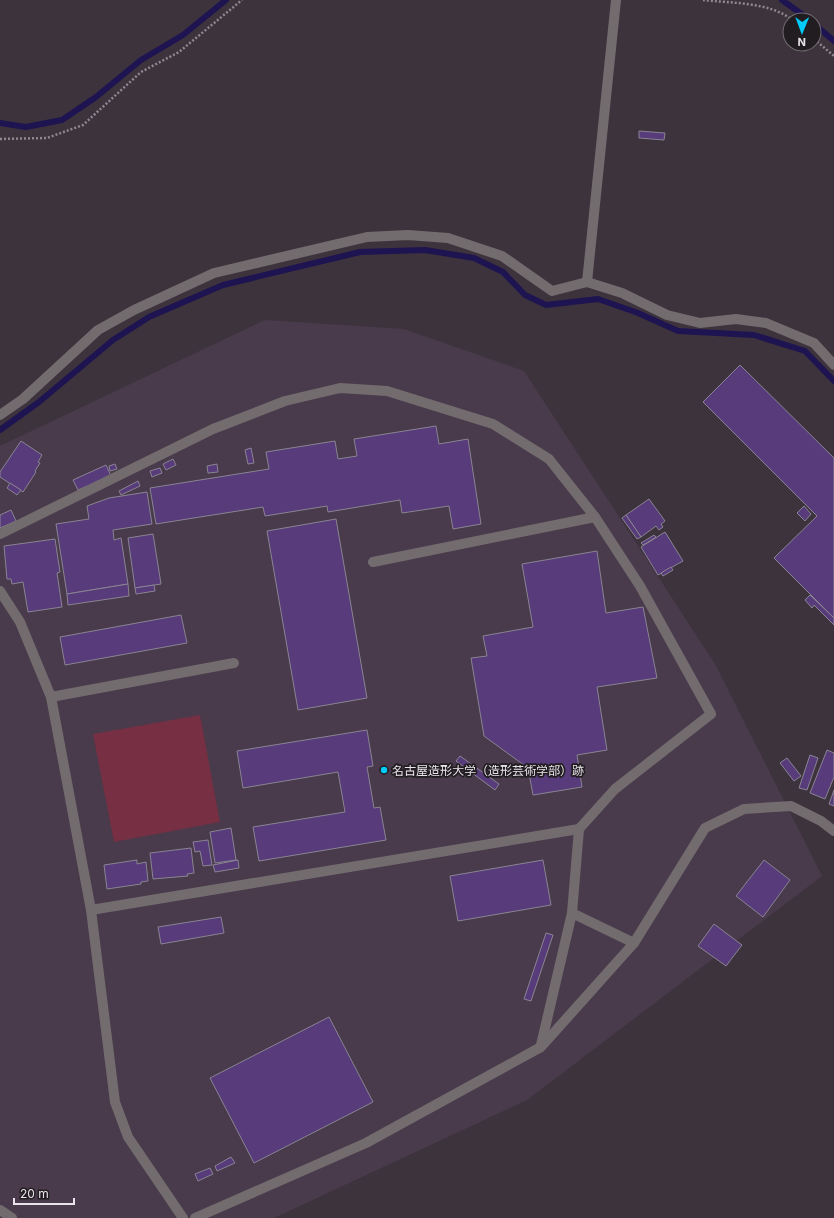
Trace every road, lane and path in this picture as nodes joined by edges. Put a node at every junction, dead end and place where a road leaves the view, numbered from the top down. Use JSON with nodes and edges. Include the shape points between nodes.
{"nodes":[{"id":1,"x":242,"y":0,"type":"edge"},
{"id":2,"x":616,"y":0,"type":"edge"},
{"id":3,"x":703,"y":0,"type":"edge"},
{"id":4,"x":782,"y":13,"type":"edge"},
{"id":5,"x":822,"y":46,"type":"edge"},
{"id":6,"x":834,"y":56,"type":"edge"},
{"id":7,"x":0,"y":139,"type":"edge"},
{"id":8,"x":586,"y":282,"type":"junction"},
{"id":9,"x":834,"y":365,"type":"edge"},
{"id":10,"x":0,"y":415,"type":"edge"},
{"id":11,"x":595,"y":517,"type":"junction"},
{"id":12,"x":0,"y":534,"type":"edge"},
{"id":13,"x":373,"y":562,"type":"dead end"},
{"id":14,"x":0,"y":591,"type":"edge"},
{"id":15,"x":234,"y":663,"type":"dead end"},
{"id":16,"x":52,"y":697,"type":"junction"},
{"id":17,"x":580,"y":829,"type":"junction"},
{"id":18,"x":834,"y":831,"type":"edge"},
{"id":19,"x":91,"y":910,"type":"junction"},
{"id":20,"x":572,"y":913,"type":"junction"},
{"id":21,"x":634,"y":943,"type":"junction"},
{"id":22,"x":541,"y":1047,"type":"junction"},
{"id":23,"x":0,"y":1210,"type":"edge"},
{"id":24,"x":12,"y":1218,"type":"edge"},
{"id":25,"x":183,"y":1218,"type":"edge"},
{"id":26,"x":194,"y":1218,"type":"edge"}],
"edges":[{"from":1,"to":7,"type":"path","via":[[179,52],[141,72],[82,125],[47,138]]},
{"from":2,"to":8,"type":"street"},
{"from":3,"to":4,"type":"path","via":[[755,5]]},
{"from":5,"to":6,"type":"path"},
{"from":8,"to":9,"type":"street","via":[[622,293],[667,315],[700,323],[736,319],[766,323],[814,342]]},
{"from":8,"to":10,"type":"street","via":[[552,291],[502,256],[448,238],[367,238],[214,273],[134,310],[98,330],[23,399]]},
{"from":11,"to":12,"type":"street","via":[[549,459],[493,424],[387,391],[340,388],[285,401],[213,429]]},
{"from":11,"to":13,"type":"street"},
{"from":11,"to":17,"type":"street","via":[[640,586],[711,714],[615,789]]},
{"from":14,"to":16,"type":"street","via":[[20,622]]},
{"from":15,"to":16,"type":"street"},
{"from":16,"to":19,"type":"street"},
{"from":17,"to":19,"type":"street"},
{"from":17,"to":20,"type":"street"},
{"from":18,"to":21,"type":"street","via":[[821,821],[791,806],[744,809],[705,828]]},
{"from":19,"to":25,"type":"street","via":[[115,1102],[128,1137]]},
{"from":20,"to":21,"type":"street"},
{"from":20,"to":22,"type":"street"},
{"from":21,"to":22,"type":"street"},
{"from":22,"to":26,"type":"street","via":[[366,1143]]},
{"from":23,"to":24,"type":"street"}]}
